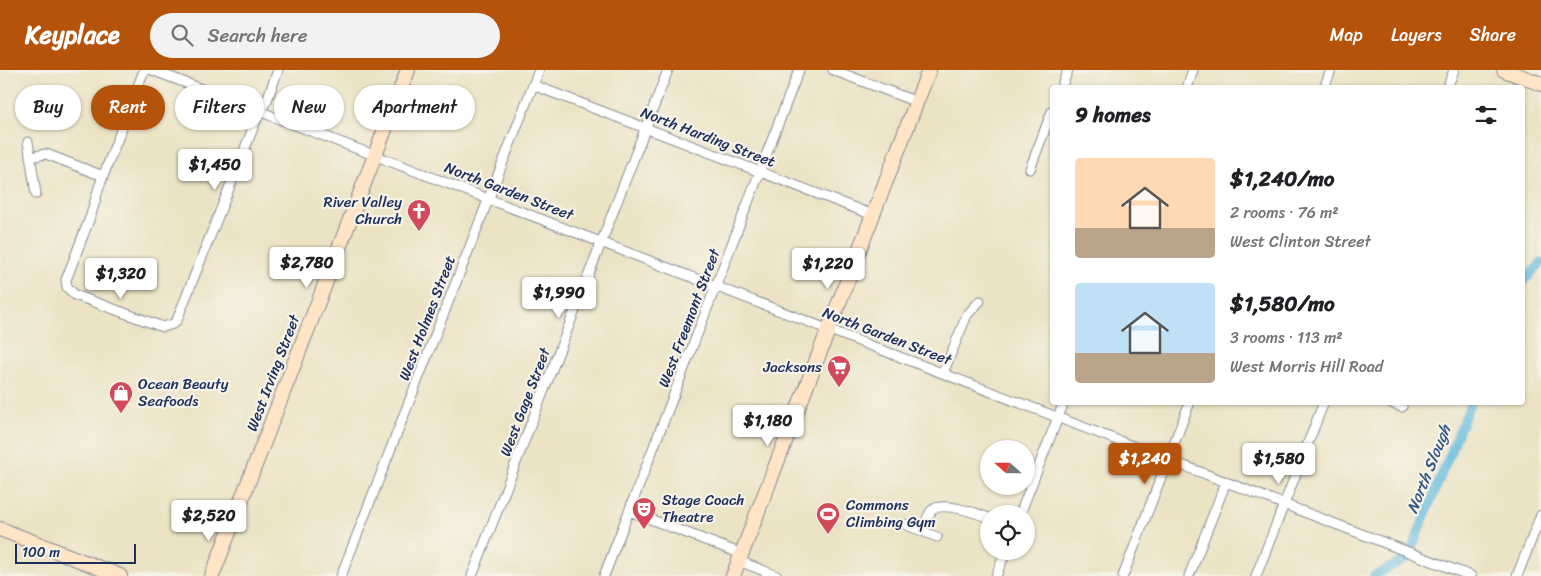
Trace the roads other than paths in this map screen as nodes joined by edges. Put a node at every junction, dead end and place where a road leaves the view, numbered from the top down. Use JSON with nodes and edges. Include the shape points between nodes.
{"nodes":[{"id":1,"x":147,"y":70,"type":"edge"},
{"id":2,"x":152,"y":70,"type":"edge"},
{"id":3,"x":278,"y":70,"type":"edge"},
{"id":4,"x":408,"y":70,"type":"edge"},
{"id":5,"x":539,"y":70,"type":"edge"},
{"id":6,"x":668,"y":70,"type":"edge"},
{"id":7,"x":799,"y":70,"type":"edge"},
{"id":8,"x":833,"y":70,"type":"edge"},
{"id":9,"x":929,"y":70,"type":"edge"},
{"id":10,"x":1068,"y":70,"type":"edge"},
{"id":11,"x":1193,"y":70,"type":"edge"},
{"id":12,"x":1330,"y":70,"type":"edge"},
{"id":13,"x":1454,"y":70,"type":"edge"},
{"id":14,"x":1504,"y":70,"type":"edge"},
{"id":15,"x":1541,"y":84,"type":"edge"},
{"id":16,"x":191,"y":85,"type":"edge"},
{"id":17,"x":533,"y":85,"type":"junction"},
{"id":18,"x":1062,"y":85,"type":"edge"},
{"id":19,"x":1187,"y":85,"type":"edge"},
{"id":20,"x":1325,"y":85,"type":"edge"},
{"id":21,"x":1448,"y":85,"type":"edge"},
{"id":22,"x":917,"y":102,"type":"junction"},
{"id":23,"x":264,"y":104,"type":"edge"},
{"id":24,"x":264,"y":113,"type":"edge"},
{"id":25,"x":1050,"y":116,"type":"edge"},
{"id":26,"x":646,"y":128,"type":"junction"},
{"id":27,"x":252,"y":130,"type":"edge"},
{"id":28,"x":28,"y":142,"type":"dead end"},
{"id":29,"x":375,"y":154,"type":"junction"},
{"id":30,"x":30,"y":157,"type":"junction"},
{"id":31,"x":1030,"y":169,"type":"dead end"},
{"id":32,"x":760,"y":172,"type":"junction"},
{"id":33,"x":103,"y":176,"type":"junction"},
{"id":34,"x":36,"y":194,"type":"dead end"},
{"id":35,"x":489,"y":198,"type":"junction"},
{"id":36,"x":873,"y":215,"type":"junction"},
{"id":37,"x":602,"y":242,"type":"junction"},
{"id":38,"x":716,"y":286,"type":"junction"},
{"id":39,"x":980,"y":301,"type":"dead end"},
{"id":40,"x":829,"y":329,"type":"junction"},
{"id":41,"x":944,"y":373,"type":"junction"},
{"id":42,"x":1063,"y":405,"type":"edge"},
{"id":43,"x":1189,"y":405,"type":"edge"},
{"id":44,"x":1323,"y":405,"type":"edge"},
{"id":45,"x":1397,"y":405,"type":"edge"},
{"id":46,"x":1402,"y":407,"type":"dead end"},
{"id":47,"x":1058,"y":417,"type":"junction"},
{"id":48,"x":1168,"y":459,"type":"junction"},
{"id":49,"x":1226,"y":482,"type":"junction"},
{"id":50,"x":1284,"y":504,"type":"junction"},
{"id":51,"x":1024,"y":505,"type":"edge"},
{"id":52,"x":629,"y":512,"type":"junction"},
{"id":53,"x":980,"y":514,"type":"edge"},
{"id":54,"x":1541,"y":515,"type":"edge"},
{"id":55,"x":904,"y":524,"type":"dead end"},
{"id":56,"x":0,"y":529,"type":"edge"},
{"id":57,"x":922,"y":531,"type":"junction"},
{"id":58,"x":937,"y":537,"type":"dead end"},
{"id":59,"x":740,"y":557,"type":"junction"},
{"id":60,"x":1002,"y":560,"type":"edge"},
{"id":61,"x":1450,"y":572,"type":"edge"},
{"id":62,"x":120,"y":576,"type":"edge"},
{"id":63,"x":212,"y":576,"type":"edge"},
{"id":64,"x":341,"y":576,"type":"edge"},
{"id":65,"x":472,"y":576,"type":"edge"},
{"id":66,"x":604,"y":576,"type":"edge"},
{"id":67,"x":733,"y":576,"type":"edge"},
{"id":68,"x":777,"y":576,"type":"edge"},
{"id":69,"x":996,"y":576,"type":"edge"},
{"id":70,"x":1123,"y":576,"type":"edge"},
{"id":71,"x":1189,"y":576,"type":"edge"},
{"id":72,"x":1256,"y":576,"type":"edge"},
{"id":73,"x":1471,"y":576,"type":"edge"},
{"id":74,"x":1517,"y":576,"type":"edge"}],
"edges":[{"from":1,"to":33,"type":"street","via":[[142,73]]},
{"from":2,"to":16,"type":"street","name":"North Garden Street"},
{"from":3,"to":23,"type":"street"},
{"from":4,"to":29,"type":"street","name":"West Irving Street"},
{"from":5,"to":17,"type":"street","name":"West Holmes Street"},
{"from":6,"to":26,"type":"street","name":"West Gage Street"},
{"from":7,"to":32,"type":"street","name":"West Freemont Street"},
{"from":8,"to":22,"type":"street"},
{"from":9,"to":22,"type":"street"},
{"from":10,"to":18,"type":"street"},
{"from":11,"to":19,"type":"street"},
{"from":12,"to":20,"type":"street"},
{"from":13,"to":21,"type":"street"},
{"from":14,"to":15,"type":"street"},
{"from":17,"to":26,"type":"street","name":"North Harding Street"},
{"from":17,"to":35,"type":"street","name":"West Holmes Street"},
{"from":22,"to":36,"type":"street"},
{"from":24,"to":29,"type":"street","name":"North Garden Street"},
{"from":25,"to":31,"type":"street"},
{"from":26,"to":32,"type":"street","name":"North Harding Street"},
{"from":26,"to":37,"type":"street","name":"West Gage Street"},
{"from":27,"to":33,"type":"street","via":[[177,320],[168,327],[75,296],[67,287],[68,271]]},
{"from":28,"to":30,"type":"street"},
{"from":29,"to":35,"type":"street","name":"North Garden Street"},
{"from":29,"to":63,"type":"street","name":"West Irving Street"},
{"from":30,"to":33,"type":"street","via":[[46,154]]},
{"from":30,"to":34,"type":"street"},
{"from":32,"to":36,"type":"street","name":"North Harding Street"},
{"from":32,"to":38,"type":"street","name":"West Freemont Street"},
{"from":35,"to":37,"type":"street","name":"North Garden Street"},
{"from":35,"to":64,"type":"street","name":"West Holmes Street"},
{"from":36,"to":40,"type":"street"},
{"from":37,"to":38,"type":"street","name":"North Garden Street"},
{"from":37,"to":65,"type":"street","name":"West Gage Street"},
{"from":38,"to":40,"type":"street","name":"North Garden Street"},
{"from":38,"to":52,"type":"street","name":"West Freemont Street"},
{"from":39,"to":41,"type":"street","via":[[967,315]]},
{"from":40,"to":41,"type":"street","name":"North Garden Street"},
{"from":40,"to":59,"type":"street"},
{"from":41,"to":47,"type":"street","name":"North Garden Street"},
{"from":42,"to":47,"type":"street"},
{"from":43,"to":48,"type":"street"},
{"from":44,"to":50,"type":"street"},
{"from":45,"to":46,"type":"street"},
{"from":47,"to":48,"type":"street","name":"North Garden Street"},
{"from":47,"to":51,"type":"street"},
{"from":48,"to":49,"type":"street","name":"North Garden Street"},
{"from":48,"to":70,"type":"street"},
{"from":49,"to":50,"type":"street","name":"North Garden Street"},
{"from":49,"to":71,"type":"street"},
{"from":50,"to":61,"type":"street","name":"North Garden Street"},
{"from":50,"to":72,"type":"street"},
{"from":52,"to":59,"type":"street"},
{"from":52,"to":66,"type":"street","name":"West Freemont Street"},
{"from":53,"to":57,"type":"street","via":[[942,506],[933,509]]},
{"from":54,"to":74,"type":"street"},
{"from":55,"to":57,"type":"street"},
{"from":56,"to":62,"type":"street"},
{"from":57,"to":58,"type":"street"},
{"from":59,"to":67,"type":"street"},
{"from":59,"to":68,"type":"street"},
{"from":60,"to":69,"type":"street"},
{"from":61,"to":73,"type":"street","name":"North Garden Street"}]}
